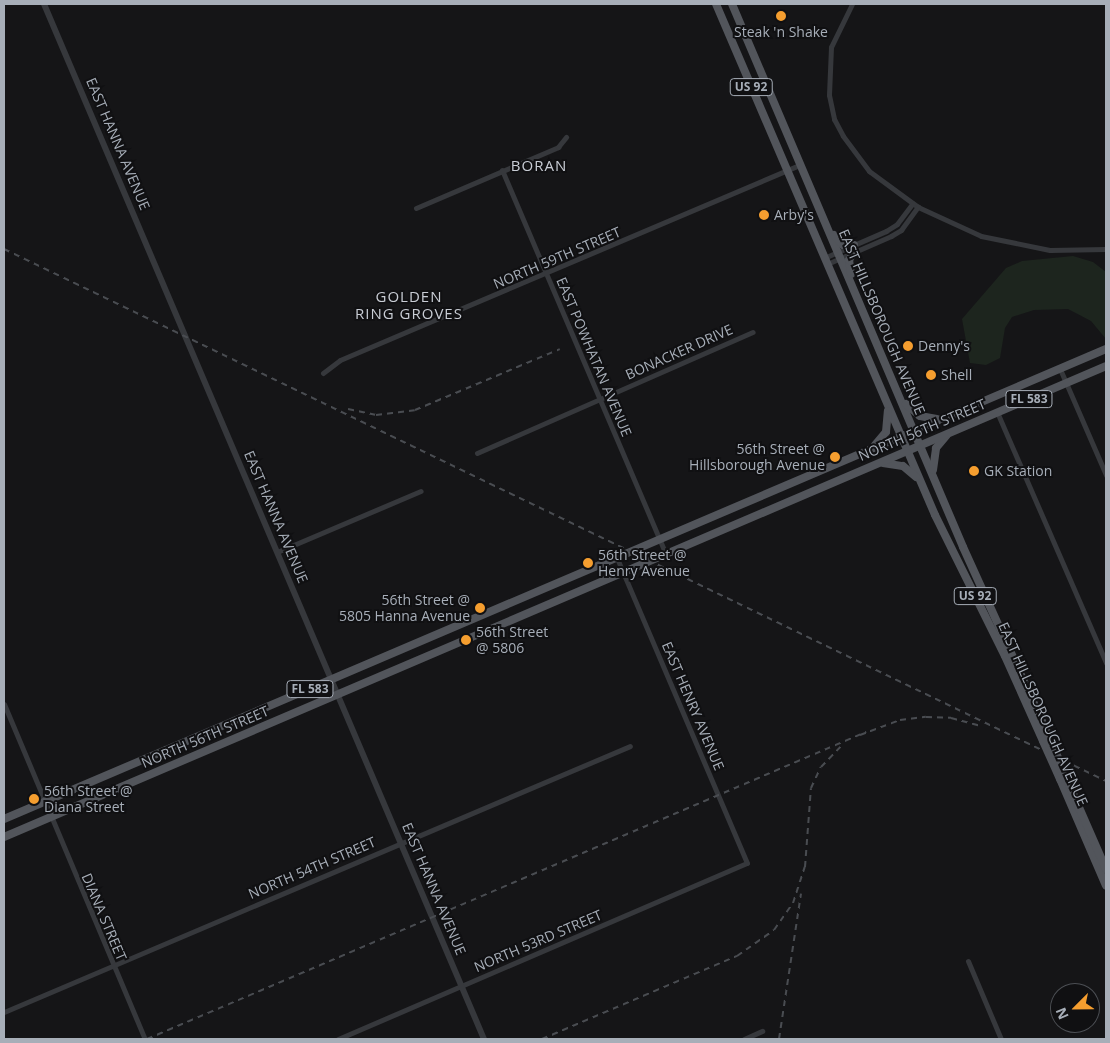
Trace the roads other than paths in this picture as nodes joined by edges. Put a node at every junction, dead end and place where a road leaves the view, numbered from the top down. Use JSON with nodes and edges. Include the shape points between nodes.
{"nodes":[{"id":1,"x":44,"y":4,"type":"edge"},
{"id":2,"x":716,"y":4,"type":"edge"},
{"id":3,"x":732,"y":4,"type":"edge"},
{"id":4,"x":852,"y":4,"type":"edge"},
{"id":5,"x":566,"y":137,"type":"dead end"},
{"id":6,"x":800,"y":165,"type":"junction"},
{"id":7,"x":502,"y":170,"type":"junction"},
{"id":8,"x":787,"y":171,"type":"junction"},
{"id":9,"x":916,"y":205,"type":"junction"},
{"id":10,"x":416,"y":208,"type":"dead end"},
{"id":11,"x":825,"y":222,"type":"junction"},
{"id":12,"x":854,"y":248,"type":"junction"},
{"id":13,"x":1106,"y":249,"type":"edge"},
{"id":14,"x":839,"y":255,"type":"junction"},
{"id":15,"x":826,"y":261,"type":"junction"},
{"id":16,"x":547,"y":275,"type":"junction"},
{"id":17,"x":856,"y":295,"type":"junction"},
{"id":18,"x":753,"y":332,"type":"dead end"},
{"id":19,"x":1106,"y":350,"type":"edge"},
{"id":20,"x":1106,"y":366,"type":"edge"},
{"id":21,"x":1060,"y":368,"type":"junction"},
{"id":22,"x":324,"y":373,"type":"dead end"},
{"id":23,"x":1066,"y":383,"type":"junction"},
{"id":24,"x":901,"y":399,"type":"junction"},
{"id":25,"x":600,"y":400,"type":"junction"},
{"id":26,"x":888,"y":407,"type":"junction"},
{"id":27,"x":997,"y":412,"type":"junction"},
{"id":28,"x":942,"y":419,"type":"junction"},
{"id":29,"x":914,"y":430,"type":"junction"},
{"id":30,"x":952,"y":432,"type":"junction"},
{"id":31,"x":900,"y":437,"type":"junction"},
{"id":32,"x":921,"y":445,"type":"junction"},
{"id":33,"x":871,"y":450,"type":"junction"},
{"id":34,"x":907,"y":451,"type":"junction"},
{"id":35,"x":477,"y":453,"type":"dead end"},
{"id":36,"x":878,"y":463,"type":"junction"},
{"id":37,"x":934,"y":475,"type":"junction"},
{"id":38,"x":1106,"y":475,"type":"edge"},
{"id":39,"x":920,"y":480,"type":"junction"},
{"id":40,"x":422,"y":491,"type":"dead end"},
{"id":41,"x":659,"y":540,"type":"junction"},
{"id":42,"x":277,"y":552,"type":"junction"},
{"id":43,"x":665,"y":554,"type":"junction"},
{"id":44,"x":617,"y":558,"type":"junction"},
{"id":45,"x":623,"y":572,"type":"junction"},
{"id":46,"x":474,"y":619,"type":"junction"},
{"id":47,"x":480,"y":633,"type":"junction"},
{"id":48,"x":1106,"y":663,"type":"edge"},
{"id":49,"x":331,"y":680,"type":"junction"},
{"id":50,"x":337,"y":694,"type":"junction"},
{"id":51,"x":4,"y":704,"type":"edge"},
{"id":52,"x":222,"y":726,"type":"junction"},
{"id":53,"x":228,"y":741,"type":"junction"},
{"id":54,"x":1047,"y":742,"type":"junction"},
{"id":55,"x":630,"y":746,"type":"dead end"},
{"id":56,"x":44,"y":802,"type":"junction"},
{"id":57,"x":50,"y":817,"type":"junction"},
{"id":58,"x":4,"y":819,"type":"edge"},
{"id":59,"x":4,"y":837,"type":"edge"},
{"id":60,"x":400,"y":843,"type":"junction"},
{"id":61,"x":747,"y":863,"type":"joint"},
{"id":62,"x":1106,"y":869,"type":"edge"},
{"id":63,"x":1106,"y":886,"type":"edge"},
{"id":64,"x":968,"y":960,"type":"dead end"},
{"id":65,"x":113,"y":966,"type":"junction"},
{"id":66,"x":462,"y":986,"type":"junction"},
{"id":67,"x":4,"y":1012,"type":"edge"},
{"id":68,"x":762,"y":1032,"type":"dead end"},
{"id":69,"x":145,"y":1039,"type":"edge"},
{"id":70,"x":338,"y":1039,"type":"edge"},
{"id":71,"x":484,"y":1039,"type":"edge"},
{"id":72,"x":744,"y":1039,"type":"edge"},
{"id":73,"x":1001,"y":1039,"type":"edge"}],
"edges":[{"from":1,"to":42,"type":"street","name":"EAST HANNA AVENUE"},
{"from":2,"to":8,"type":"main road","name":"EAST HILLSBOROUGH AVENUE","number":"US 92"},
{"from":3,"to":6,"type":"main road","name":"EAST HILLSBOROUGH AVENUE","number":"US 92"},
{"from":4,"to":9,"type":"street","via":[[831,47],[828,79],[834,119],[859,160]]},
{"from":5,"to":7,"type":"street","via":[[558,147]]},
{"from":6,"to":8,"type":"street","name":"NORTH 59TH STREET"},
{"from":6,"to":11,"type":"main road","name":"EAST HILLSBOROUGH AVENUE","number":"US 92"},
{"from":7,"to":10,"type":"street"},
{"from":7,"to":16,"type":"street","name":"EAST POWHATAN AVENUE"},
{"from":8,"to":15,"type":"main road","name":"EAST HILLSBOROUGH AVENUE","number":"US 92"},
{"from":8,"to":16,"type":"street","name":"NORTH 59TH STREET"},
{"from":9,"to":12,"type":"street","via":[[901,230]]},
{"from":9,"to":13,"type":"street","via":[[981,236],[1012,244],[1050,250]]},
{"from":11,"to":12,"type":"main road","via":[[839,243]]},
{"from":11,"to":14,"type":"main road","name":"EAST HILLSBOROUGH AVENUE","number":"US 92"},
{"from":12,"to":14,"type":"street"},
{"from":12,"to":17,"type":"main road","via":[[849,266]]},
{"from":14,"to":15,"type":"street"},
{"from":14,"to":17,"type":"main road","name":"EAST HILLSBOROUGH AVENUE","number":"US 92"},
{"from":15,"to":26,"type":"main road","name":"EAST HILLSBOROUGH AVENUE","number":"US 92"},
{"from":16,"to":22,"type":"street","name":"NORTH 59TH STREET","via":[[340,360]]},
{"from":16,"to":25,"type":"street","name":"EAST POWHATAN AVENUE"},
{"from":17,"to":24,"type":"main road","name":"EAST HILLSBOROUGH AVENUE","number":"US 92"},
{"from":18,"to":25,"type":"street","name":"BONACKER DRIVE"},
{"from":19,"to":21,"type":"main road","name":"NORTH 56TH STREET","number":"FL 583"},
{"from":20,"to":23,"type":"main road","name":"NORTH 56TH STREET","number":"FL 583"},
{"from":21,"to":23,"type":"street"},
{"from":21,"to":28,"type":"main road","name":"NORTH 56TH STREET","number":"FL 583"},
{"from":23,"to":27,"type":"main road","name":"NORTH 56TH STREET","number":"FL 583"},
{"from":23,"to":38,"type":"street"},
{"from":24,"to":28,"type":"main road","via":[[920,416]]},
{"from":24,"to":29,"type":"main road","name":"EAST HILLSBOROUGH AVENUE","number":"US 92"},
{"from":25,"to":35,"type":"street","name":"BONACKER DRIVE"},
{"from":25,"to":41,"type":"street","name":"EAST POWHATAN AVENUE"},
{"from":26,"to":31,"type":"main road","name":"EAST HILLSBOROUGH AVENUE","number":"US 92"},
{"from":26,"to":33,"type":"main road","via":[[886,432]]},
{"from":27,"to":30,"type":"main road","name":"NORTH 56TH STREET","number":"FL 583"},
{"from":27,"to":48,"type":"street"},
{"from":28,"to":29,"type":"main road","name":"NORTH 56TH STREET","number":"FL 583"},
{"from":29,"to":31,"type":"main road","name":"NORTH 56TH STREET","number":"FL 583"},
{"from":29,"to":32,"type":"main road","name":"EAST HILLSBOROUGH AVENUE","number":"US 92"},
{"from":30,"to":32,"type":"main road","name":"NORTH 56TH STREET","number":"FL 583"},
{"from":30,"to":37,"type":"main road","via":[[936,448]]},
{"from":31,"to":33,"type":"main road","name":"NORTH 56TH STREET","number":"FL 583"},
{"from":31,"to":34,"type":"main road","name":"EAST HILLSBOROUGH AVENUE","number":"US 92"},
{"from":32,"to":34,"type":"main road","name":"NORTH 56TH STREET","number":"FL 583"},
{"from":32,"to":37,"type":"main road","name":"EAST HILLSBOROUGH AVENUE","number":"US 92"},
{"from":33,"to":41,"type":"main road","name":"NORTH 56TH STREET","number":"FL 583"},
{"from":34,"to":36,"type":"main road","name":"NORTH 56TH STREET","number":"FL 583"},
{"from":34,"to":39,"type":"main road","name":"EAST HILLSBOROUGH AVENUE","number":"US 92"},
{"from":36,"to":39,"type":"main road","via":[[903,466]]},
{"from":36,"to":43,"type":"main road","name":"NORTH 56TH STREET","number":"FL 583"},
{"from":37,"to":54,"type":"main road","name":"EAST HILLSBOROUGH AVENUE","number":"US 92"},
{"from":39,"to":54,"type":"main road","name":"EAST HILLSBOROUGH AVENUE","number":"US 92"},
{"from":40,"to":42,"type":"street"},
{"from":41,"to":43,"type":"street","name":"EAST POWHATAN AVENUE"},
{"from":41,"to":44,"type":"main road","name":"NORTH 56TH STREET","number":"FL 583"},
{"from":42,"to":49,"type":"street","name":"EAST HANNA AVENUE"},
{"from":43,"to":45,"type":"main road","name":"NORTH 56TH STREET","number":"FL 583"},
{"from":44,"to":45,"type":"street","name":"EAST HENRY AVENUE"},
{"from":44,"to":46,"type":"main road","name":"NORTH 56TH STREET","number":"FL 583"},
{"from":45,"to":47,"type":"main road","name":"NORTH 56TH STREET","number":"FL 583"},
{"from":45,"to":61,"type":"street","name":"EAST HENRY AVENUE"},
{"from":46,"to":47,"type":"main road"},
{"from":46,"to":49,"type":"main road","name":"NORTH 56TH STREET","number":"FL 583"},
{"from":47,"to":50,"type":"main road","name":"NORTH 56TH STREET","number":"FL 583"},
{"from":49,"to":50,"type":"street","name":"EAST HANNA AVENUE"},
{"from":49,"to":52,"type":"main road","name":"NORTH 56TH STREET","number":"FL 583"},
{"from":50,"to":53,"type":"main road","name":"NORTH 56TH STREET","number":"FL 583"},
{"from":50,"to":60,"type":"street","name":"EAST HANNA AVENUE"},
{"from":51,"to":56,"type":"street","name":"DIANA STREET"},
{"from":52,"to":53,"type":"main road"},
{"from":52,"to":56,"type":"main road","name":"NORTH 56TH STREET","number":"FL 583"},
{"from":53,"to":57,"type":"main road","name":"NORTH 56TH STREET","number":"FL 583"},
{"from":54,"to":62,"type":"main road","name":"EAST HILLSBOROUGH AVENUE","number":"US 92","bridge":true},
{"from":54,"to":63,"type":"main road","name":"EAST HILLSBOROUGH AVENUE","number":"US 92","bridge":true},
{"from":55,"to":60,"type":"street","name":"NORTH 54TH STREET"},
{"from":56,"to":57,"type":"street","name":"DIANA STREET"},
{"from":56,"to":58,"type":"main road","name":"NORTH 56TH STREET","number":"FL 583"},
{"from":57,"to":59,"type":"main road","name":"NORTH 56TH STREET","number":"FL 583"},
{"from":57,"to":65,"type":"street","name":"DIANA STREET"},
{"from":60,"to":65,"type":"street","name":"NORTH 54TH STREET"},
{"from":60,"to":66,"type":"street","name":"EAST HANNA AVENUE"},
{"from":61,"to":66,"type":"street","name":"NORTH 53RD STREET"},
{"from":64,"to":73,"type":"street"},
{"from":65,"to":67,"type":"street","name":"NORTH 54TH STREET"},
{"from":65,"to":69,"type":"street","name":"DIANA STREET"},
{"from":66,"to":70,"type":"street","name":"NORTH 53RD STREET"},
{"from":66,"to":71,"type":"street","name":"EAST HANNA AVENUE"},
{"from":68,"to":72,"type":"street"}]}
